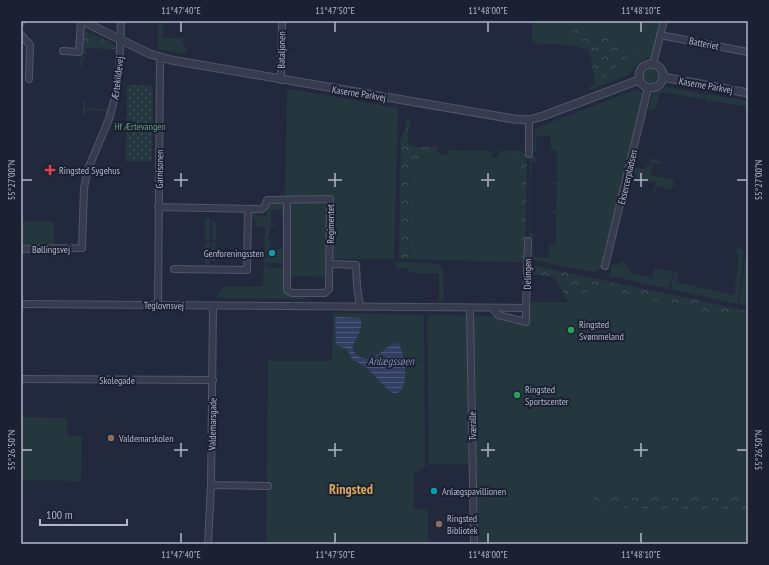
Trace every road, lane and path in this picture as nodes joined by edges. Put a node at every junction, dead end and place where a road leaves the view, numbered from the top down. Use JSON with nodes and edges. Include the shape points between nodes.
{"nodes":[{"id":1,"x":82,"y":21,"type":"edge"},
{"id":2,"x":121,"y":21,"type":"edge"},
{"id":3,"x":282,"y":21,"type":"edge"},
{"id":4,"x":664,"y":21,"type":"edge"},
{"id":5,"x":21,"y":35,"type":"edge"},
{"id":6,"x":660,"y":35,"type":"junction"},
{"id":7,"x":121,"y":40,"type":"junction"},
{"id":8,"x":63,"y":51,"type":"dead end"},
{"id":9,"x":748,"y":52,"type":"edge"},
{"id":10,"x":161,"y":58,"type":"junction"},
{"id":11,"x":654,"y":64,"type":"junction"},
{"id":12,"x":663,"y":77,"type":"junction"},
{"id":13,"x":29,"y":79,"type":"dead end"},
{"id":14,"x":281,"y":80,"type":"junction"},
{"id":15,"x":639,"y":80,"type":"junction"},
{"id":16,"x":648,"y":88,"type":"junction"},
{"id":17,"x":748,"y":93,"type":"edge"},
{"id":18,"x":529,"y":120,"type":"junction"},
{"id":19,"x":529,"y":154,"type":"dead end"},
{"id":20,"x":287,"y":200,"type":"junction"},
{"id":21,"x":158,"y":207,"type":"junction"},
{"id":22,"x":248,"y":209,"type":"junction"},
{"id":23,"x":528,"y":241,"type":"dead end"},
{"id":24,"x":82,"y":248,"type":"joint"},
{"id":25,"x":21,"y":249,"type":"edge"},
{"id":26,"x":330,"y":264,"type":"junction"},
{"id":27,"x":605,"y":266,"type":"dead end"},
{"id":28,"x":174,"y":269,"type":"dead end"},
{"id":29,"x":308,"y":293,"type":"junction"},
{"id":30,"x":21,"y":304,"type":"edge"},
{"id":31,"x":158,"y":305,"type":"junction"},
{"id":32,"x":213,"y":306,"type":"junction"},
{"id":33,"x":308,"y":307,"type":"junction"},
{"id":34,"x":360,"y":307,"type":"junction"},
{"id":35,"x":470,"y":308,"type":"junction"},
{"id":36,"x":492,"y":308,"type":"junction"},
{"id":37,"x":526,"y":308,"type":"junction"},
{"id":38,"x":21,"y":380,"type":"edge"},
{"id":39,"x":212,"y":380,"type":"junction"},
{"id":40,"x":211,"y":485,"type":"junction"},
{"id":41,"x":268,"y":486,"type":"dead end"},
{"id":42,"x":208,"y":544,"type":"edge"},
{"id":43,"x":474,"y":544,"type":"edge"}],
"edges":[{"from":1,"to":7,"type":"street","name":"Kaserne Parkvej"},
{"from":1,"to":8,"type":"street","name":"Kaserne Parkvej","via":[[79,52]]},
{"from":2,"to":7,"type":"street","name":"Ærtekildevej"},
{"from":3,"to":14,"type":"street","name":"Bataljonen"},
{"from":4,"to":6,"type":"street"},
{"from":5,"to":13,"type":"street","via":[[30,45]]},
{"from":6,"to":9,"type":"street","name":"Batteriet"},
{"from":6,"to":11,"type":"street"},
{"from":7,"to":10,"type":"street","name":"Kaserne Parkvej"},
{"from":7,"to":24,"type":"street","name":"Ærtekildevej","via":[[120,73],[112,110],[88,169],[84,188]]},
{"from":10,"to":14,"type":"street","name":"Kaserne Parkvej"},
{"from":10,"to":21,"type":"street","name":"Garnisonen"},
{"from":11,"to":12,"type":"street","via":[[662,70]]},
{"from":11,"to":15,"type":"street","via":[[643,66],[639,72]]},
{"from":12,"to":16,"type":"street","via":[[656,87]]},
{"from":12,"to":17,"type":"street","name":"Kaserne Parkvej"},
{"from":14,"to":18,"type":"street","name":"Kaserne Parkvej"},
{"from":15,"to":16,"type":"street"},
{"from":15,"to":18,"type":"street","name":"Kaserne Parkvej"},
{"from":16,"to":27,"type":"street","name":"Eksercerpladsen"},
{"from":18,"to":19,"type":"street"},
{"from":20,"to":22,"type":"street","name":"Regimentet","via":[[267,200],[266,206],[262,209]]},
{"from":20,"to":26,"type":"street","name":"Regimentet","via":[[330,200]]},
{"from":20,"to":29,"type":"street","via":[[286,288],[288,292]]},
{"from":21,"to":22,"type":"street"},
{"from":21,"to":31,"type":"street","name":"Garnisonen"},
{"from":22,"to":28,"type":"street","via":[[246,270]]},
{"from":23,"to":37,"type":"street","name":"Delingen"},
{"from":24,"to":25,"type":"street","name":"Bøllingsvej"},
{"from":26,"to":29,"type":"street","via":[[327,292]]},
{"from":26,"to":34,"type":"street","via":[[356,265]]},
{"from":29,"to":33,"type":"street"},
{"from":30,"to":31,"type":"street","name":"Teglovnsvej"},
{"from":31,"to":32,"type":"street","name":"Teglovnsvej"},
{"from":32,"to":33,"type":"street","name":"Teglovnsvej"},
{"from":32,"to":39,"type":"street","name":"Valdemarsgade"},
{"from":33,"to":34,"type":"street","name":"Teglovnsvej"},
{"from":34,"to":35,"type":"street","name":"Teglovnsvej"},
{"from":35,"to":36,"type":"street","name":"Teglovnsvej"},
{"from":35,"to":43,"type":"street","name":"Tværalle"},
{"from":36,"to":37,"type":"street","name":"Teglovnsvej"},
{"from":36,"to":37,"type":"street","via":[[498,315],[526,322]]},
{"from":38,"to":39,"type":"street","name":"Skolegade"},
{"from":39,"to":40,"type":"street","name":"Valdemarsgade"},
{"from":40,"to":41,"type":"street"},
{"from":40,"to":42,"type":"street","name":"Valdemarsgade"}]}
